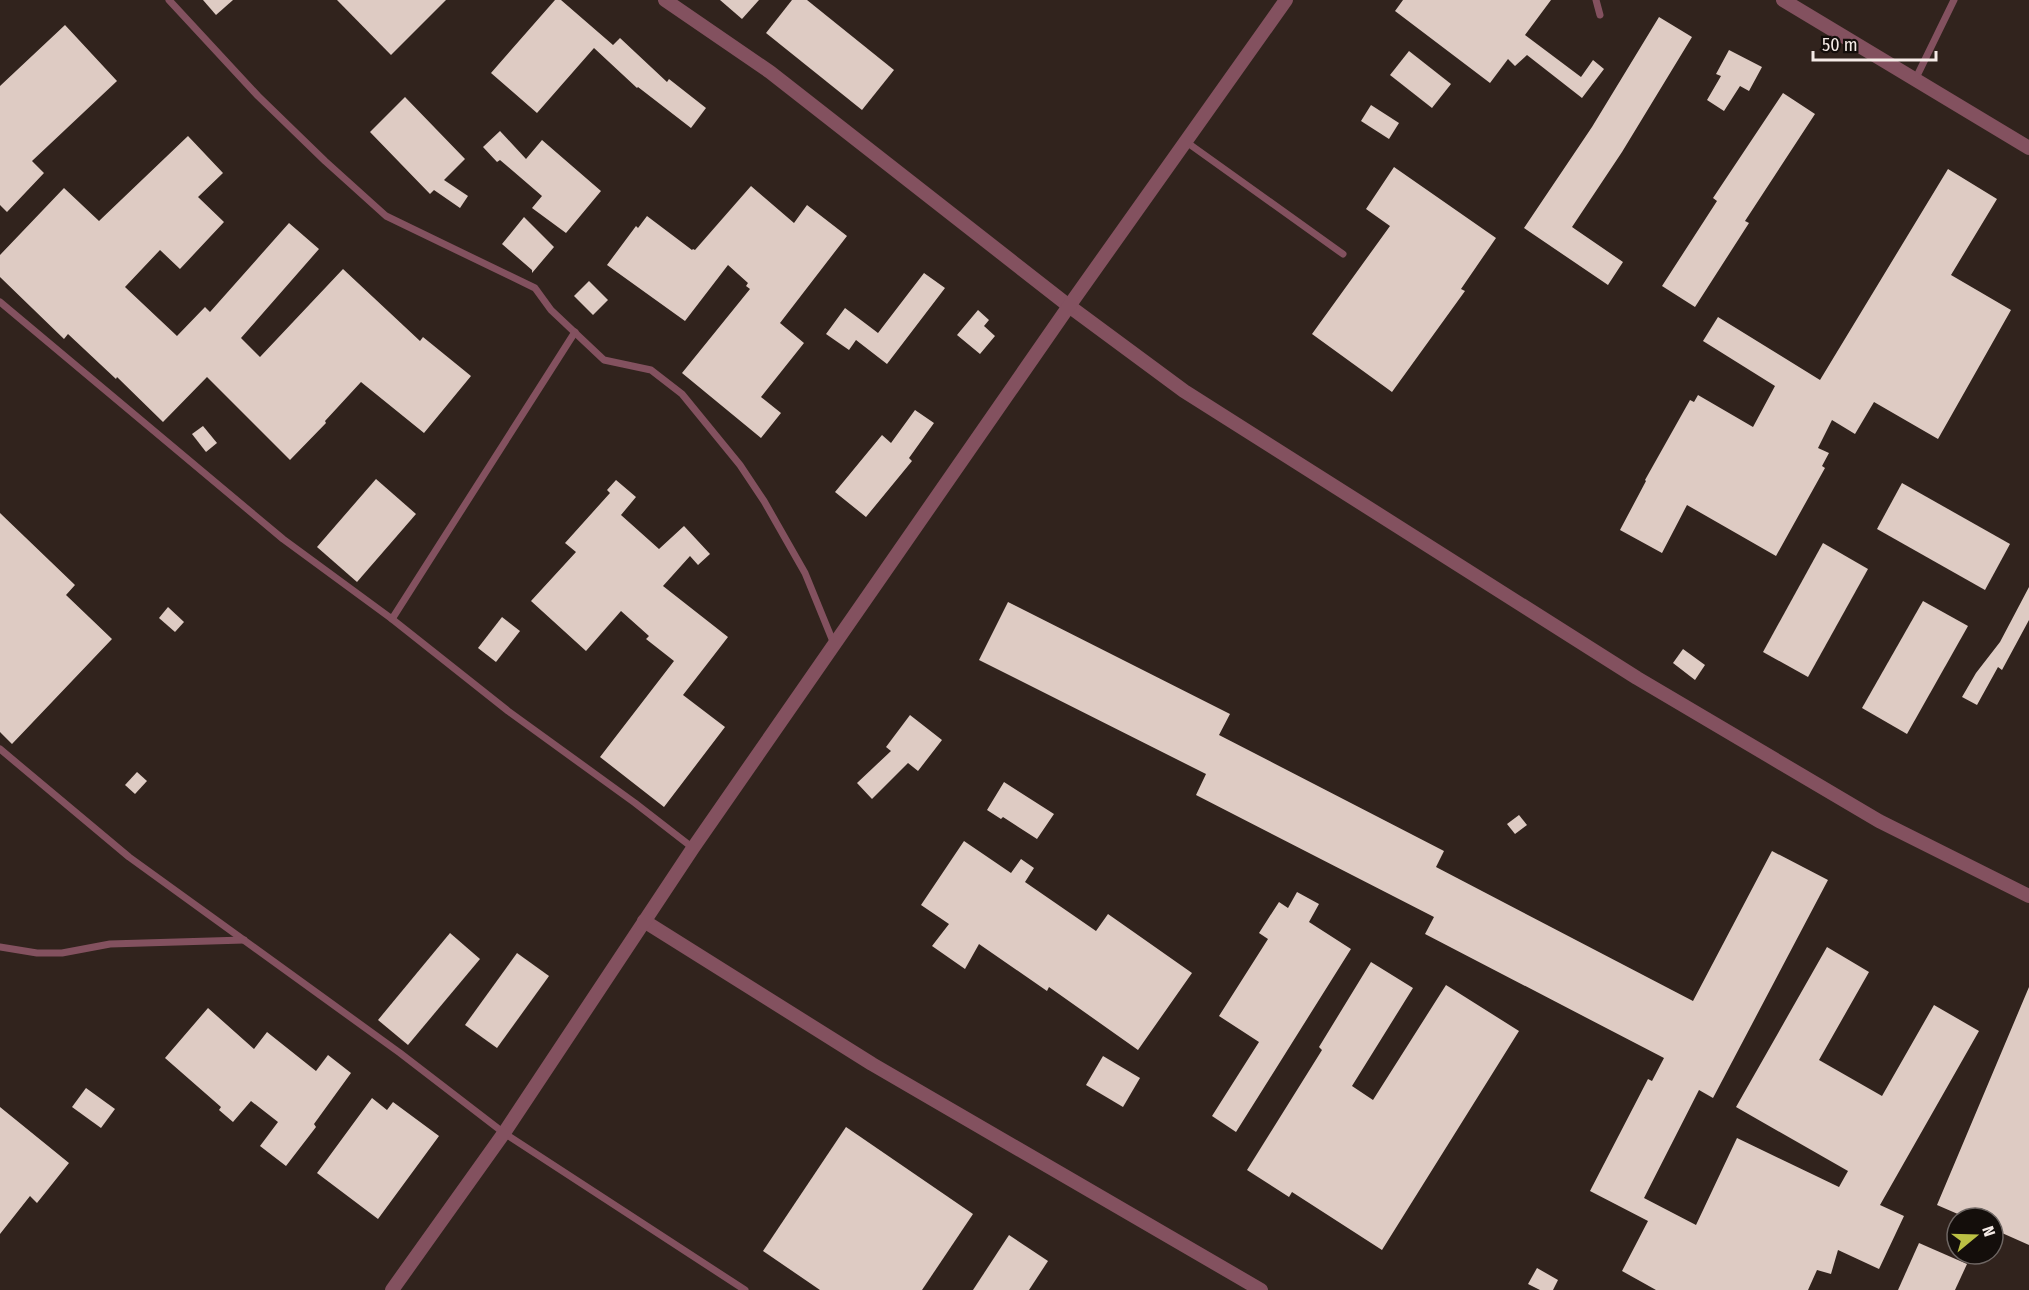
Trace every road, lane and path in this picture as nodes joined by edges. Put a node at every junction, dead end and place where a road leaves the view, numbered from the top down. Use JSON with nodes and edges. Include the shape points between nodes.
{"nodes":[{"id":1,"x":169,"y":0,"type":"edge"},
{"id":2,"x":666,"y":0,"type":"edge"},
{"id":3,"x":1286,"y":0,"type":"edge"},
{"id":4,"x":1596,"y":0,"type":"edge"},
{"id":5,"x":1783,"y":0,"type":"edge"},
{"id":6,"x":1954,"y":0,"type":"edge"},
{"id":7,"x":1600,"y":15,"type":"dead end"},
{"id":8,"x":1915,"y":80,"type":"junction"},
{"id":9,"x":1185,"y":141,"type":"junction"},
{"id":10,"x":2029,"y":148,"type":"edge"},
{"id":11,"x":1343,"y":254,"type":"dead end"},
{"id":12,"x":0,"y":302,"type":"edge"},
{"id":13,"x":1069,"y":306,"type":"junction"},
{"id":14,"x":575,"y":332,"type":"junction"},
{"id":15,"x":392,"y":619,"type":"junction"},
{"id":16,"x":834,"y":644,"type":"junction"},
{"id":17,"x":0,"y":749,"type":"edge"},
{"id":18,"x":693,"y":848,"type":"junction"},
{"id":19,"x":2029,"y":896,"type":"edge"},
{"id":20,"x":644,"y":921,"type":"junction"},
{"id":21,"x":244,"y":940,"type":"junction"},
{"id":22,"x":0,"y":947,"type":"edge"},
{"id":23,"x":504,"y":1133,"type":"junction"},
{"id":24,"x":392,"y":1290,"type":"edge"},
{"id":25,"x":745,"y":1290,"type":"edge"},
{"id":26,"x":1261,"y":1290,"type":"edge"}],
"edges":[{"from":1,"to":14,"type":"lane","via":[[266,104],[386,216],[535,288]]},
{"from":2,"to":13,"type":"street","via":[[770,72]]},
{"from":3,"to":9,"type":"street"},
{"from":4,"to":7,"type":"lane"},
{"from":5,"to":8,"type":"street"},
{"from":6,"to":8,"type":"lane"},
{"from":8,"to":10,"type":"street"},
{"from":9,"to":11,"type":"lane"},
{"from":9,"to":13,"type":"street"},
{"from":12,"to":15,"type":"lane","via":[[283,539]]},
{"from":13,"to":16,"type":"street"},
{"from":13,"to":19,"type":"street","via":[[1184,391],[1637,678],[1879,821]]},
{"from":14,"to":15,"type":"lane"},
{"from":14,"to":16,"type":"lane","via":[[604,360],[651,370],[682,394],[764,501],[805,573]]},
{"from":15,"to":18,"type":"lane"},
{"from":16,"to":18,"type":"street"},
{"from":17,"to":21,"type":"lane","via":[[129,857]]},
{"from":18,"to":20,"type":"street"},
{"from":20,"to":23,"type":"street"},
{"from":20,"to":26,"type":"street","via":[[872,1064]]},
{"from":21,"to":22,"type":"lane","via":[[110,944],[62,953]]},
{"from":21,"to":23,"type":"lane"},
{"from":23,"to":24,"type":"street"},
{"from":23,"to":25,"type":"lane"}]}
